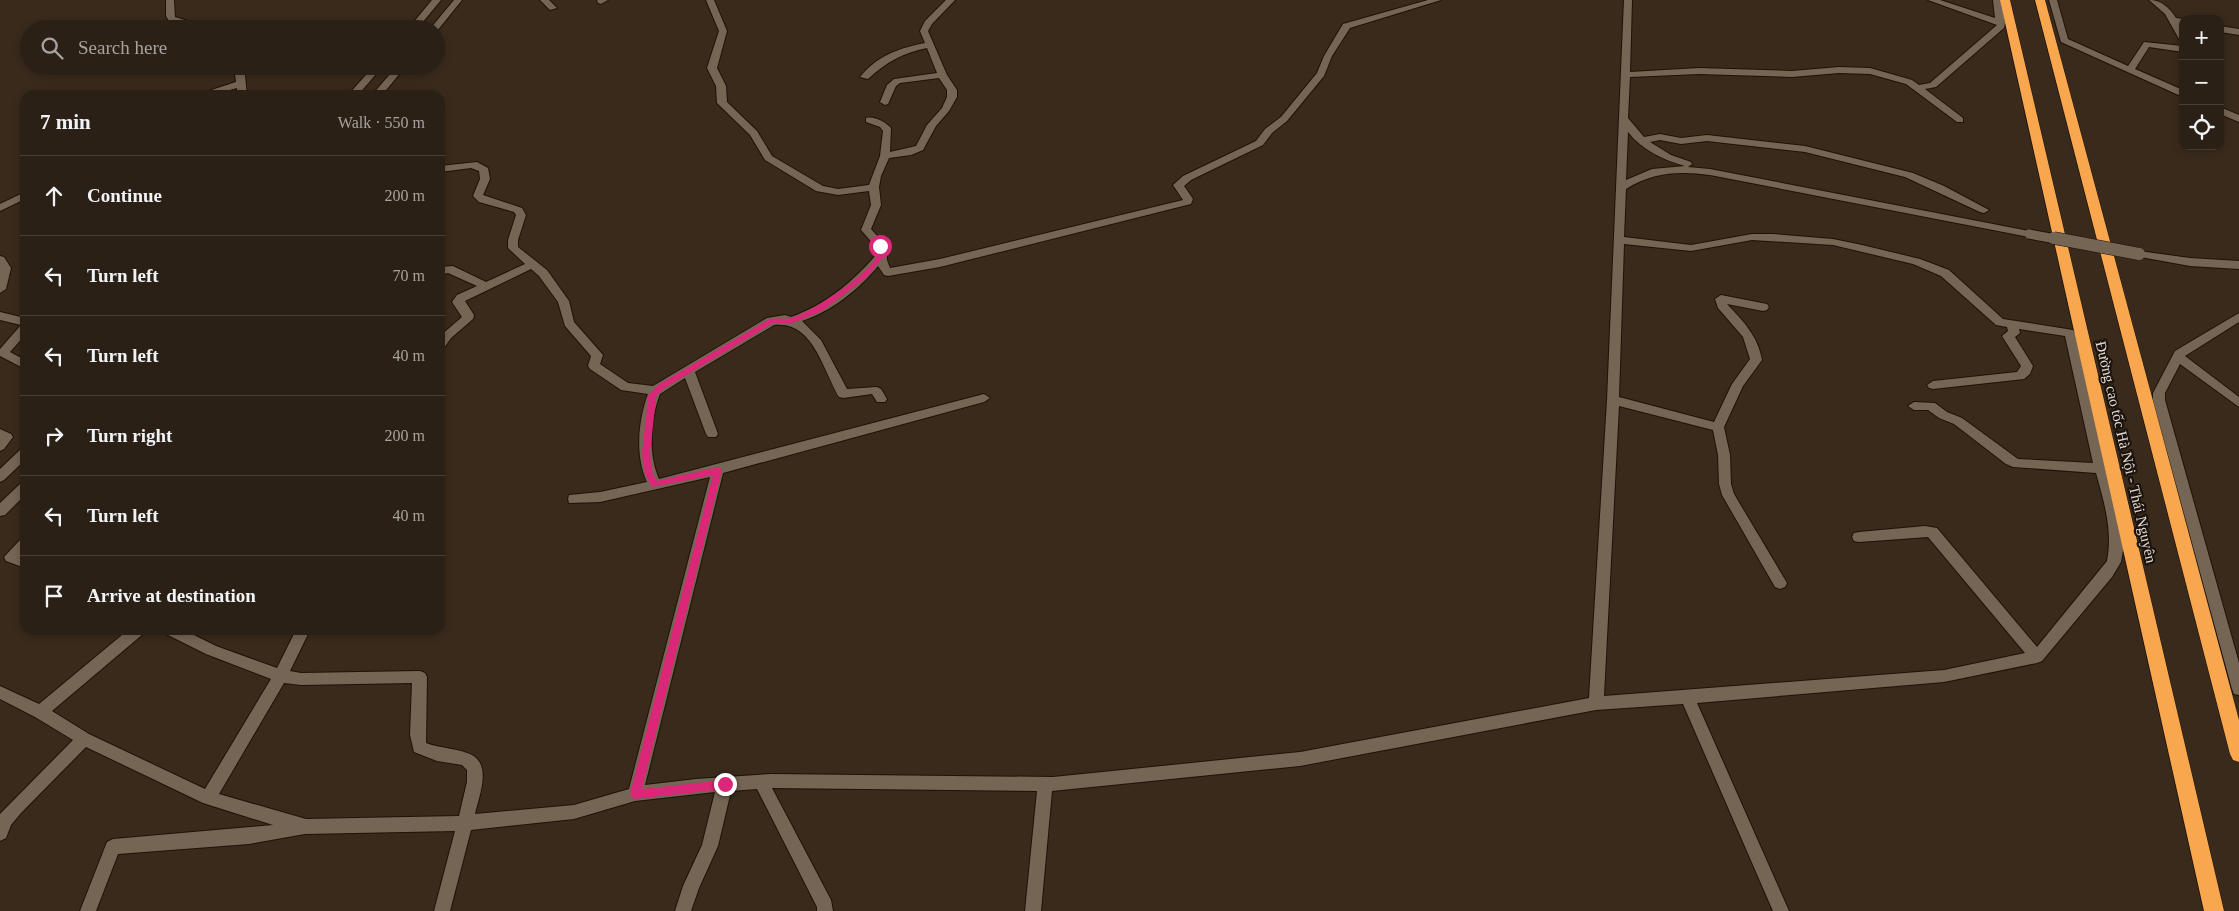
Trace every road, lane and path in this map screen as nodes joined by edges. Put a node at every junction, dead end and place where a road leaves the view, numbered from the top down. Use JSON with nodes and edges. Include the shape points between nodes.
{"nodes":[{"id":1,"x":170,"y":0,"type":"edge"},
{"id":2,"x":437,"y":0,"type":"edge"},
{"id":3,"x":458,"y":0,"type":"edge"},
{"id":4,"x":544,"y":0,"type":"edge"},
{"id":5,"x":710,"y":0,"type":"edge"},
{"id":6,"x":1437,"y":0,"type":"edge"},
{"id":7,"x":1628,"y":0,"type":"edge"},
{"id":8,"x":1932,"y":0,"type":"edge"},
{"id":9,"x":1997,"y":0,"type":"edge"},
{"id":10,"x":2005,"y":0,"type":"edge"},
{"id":11,"x":2040,"y":0,"type":"edge"},
{"id":12,"x":2053,"y":0,"type":"edge"},
{"id":13,"x":2153,"y":0,"type":"edge"},
{"id":14,"x":950,"y":1,"type":"edge"},
{"id":15,"x":552,"y":8,"type":"dead end"},
{"id":16,"x":176,"y":20,"type":"edge"},
{"id":17,"x":420,"y":20,"type":"edge"},
{"id":18,"x":441,"y":20,"type":"edge"},
{"id":19,"x":2178,"y":21,"type":"edge"},
{"id":20,"x":2001,"y":23,"type":"junction"},
{"id":21,"x":2224,"y":30,"type":"edge"},
{"id":22,"x":2239,"y":32,"type":"edge"},
{"id":23,"x":929,"y":45,"type":"junction"},
{"id":24,"x":2179,"y":48,"type":"edge"},
{"id":25,"x":2130,"y":70,"type":"junction"},
{"id":26,"x":239,"y":75,"type":"edge"},
{"id":27,"x":371,"y":75,"type":"edge"},
{"id":28,"x":394,"y":75,"type":"edge"},
{"id":29,"x":1625,"y":75,"type":"junction"},
{"id":30,"x":942,"y":76,"type":"junction"},
{"id":31,"x":866,"y":77,"type":"dead end"},
{"id":32,"x":239,"y":84,"type":"junction"},
{"id":33,"x":1918,"y":88,"type":"junction"},
{"id":34,"x":218,"y":90,"type":"edge"},
{"id":35,"x":241,"y":90,"type":"edge"},
{"id":36,"x":358,"y":90,"type":"edge"},
{"id":37,"x":381,"y":90,"type":"edge"},
{"id":38,"x":2179,"y":92,"type":"edge"},
{"id":39,"x":885,"y":102,"type":"dead end"},
{"id":40,"x":2224,"y":112,"type":"edge"},
{"id":41,"x":1623,"y":117,"type":"junction"},
{"id":42,"x":2239,"y":119,"type":"edge"},
{"id":43,"x":870,"y":120,"type":"dead end"},
{"id":44,"x":1960,"y":120,"type":"dead end"},
{"id":45,"x":1642,"y":141,"type":"junction"},
{"id":46,"x":886,"y":156,"type":"junction"},
{"id":47,"x":445,"y":168,"type":"edge"},
{"id":48,"x":1710,"y":172,"type":"junction"},
{"id":49,"x":874,"y":186,"type":"junction"},
{"id":50,"x":1620,"y":188,"type":"junction"},
{"id":51,"x":20,"y":198,"type":"edge"},
{"id":52,"x":0,"y":208,"type":"edge"},
{"id":53,"x":1984,"y":210,"type":"dead end"},
{"id":54,"x":1618,"y":240,"type":"junction"},
{"id":55,"x":881,"y":256,"type":"junction"},
{"id":56,"x":0,"y":259,"type":"edge"},
{"id":57,"x":533,"y":264,"type":"junction"},
{"id":58,"x":2239,"y":265,"type":"edge"},
{"id":59,"x":445,"y":270,"type":"edge"},
{"id":60,"x":486,"y":286,"type":"junction"},
{"id":61,"x":0,"y":289,"type":"edge"},
{"id":62,"x":1763,"y":307,"type":"dead end"},
{"id":63,"x":0,"y":316,"type":"edge"},
{"id":64,"x":2239,"y":317,"type":"edge"},
{"id":65,"x":20,"y":321,"type":"edge"},
{"id":66,"x":790,"y":321,"type":"junction"},
{"id":67,"x":2012,"y":325,"type":"junction"},
{"id":68,"x":20,"y":333,"type":"edge"},
{"id":69,"x":445,"y":339,"type":"edge"},
{"id":70,"x":2178,"y":357,"type":"junction"},
{"id":71,"x":20,"y":362,"type":"edge"},
{"id":72,"x":688,"y":370,"type":"junction"},
{"id":73,"x":1933,"y":385,"type":"dead end"},
{"id":74,"x":655,"y":391,"type":"junction"},
{"id":75,"x":984,"y":398,"type":"dead end"},
{"id":76,"x":880,"y":399,"type":"dead end"},
{"id":77,"x":1612,"y":400,"type":"junction"},
{"id":78,"x":2239,"y":403,"type":"edge"},
{"id":79,"x":1914,"y":406,"type":"dead end"},
{"id":80,"x":1718,"y":427,"type":"junction"},
{"id":81,"x":0,"y":434,"type":"edge"},
{"id":82,"x":712,"y":434,"type":"dead end"},
{"id":83,"x":0,"y":446,"type":"edge"},
{"id":84,"x":20,"y":457,"type":"edge"},
{"id":85,"x":2101,"y":468,"type":"junction"},
{"id":86,"x":718,"y":470,"type":"junction"},
{"id":87,"x":0,"y":477,"type":"edge"},
{"id":88,"x":655,"y":485,"type":"junction"},
{"id":89,"x":20,"y":492,"type":"edge"},
{"id":90,"x":574,"y":499,"type":"dead end"},
{"id":91,"x":0,"y":511,"type":"edge"},
{"id":92,"x":1859,"y":537,"type":"dead end"},
{"id":93,"x":20,"y":549,"type":"edge"},
{"id":94,"x":20,"y":561,"type":"edge"},
{"id":95,"x":1780,"y":583,"type":"dead end"},
{"id":96,"x":132,"y":635,"type":"edge"},
{"id":97,"x":181,"y":635,"type":"edge"},
{"id":98,"x":300,"y":635,"type":"edge"},
{"id":99,"x":2036,"y":657,"type":"junction"},
{"id":100,"x":280,"y":676,"type":"junction"},
{"id":101,"x":2239,"y":689,"type":"edge"},
{"id":102,"x":0,"y":692,"type":"edge"},
{"id":103,"x":1687,"y":697,"type":"junction"},
{"id":104,"x":1596,"y":702,"type":"junction"},
{"id":105,"x":40,"y":712,"type":"junction"},
{"id":106,"x":84,"y":740,"type":"junction"},
{"id":107,"x":2239,"y":754,"type":"edge"},
{"id":108,"x":761,"y":782,"type":"junction"},
{"id":109,"x":725,"y":784,"type":"junction"},
{"id":110,"x":1045,"y":785,"type":"junction"},
{"id":111,"x":635,"y":794,"type":"junction"},
{"id":112,"x":208,"y":798,"type":"junction"},
{"id":113,"x":7,"y":809,"type":"edge"},
{"id":114,"x":463,"y":823,"type":"junction"},
{"id":115,"x":306,"y":827,"type":"junction"},
{"id":116,"x":0,"y":833,"type":"edge"},
{"id":117,"x":88,"y":911,"type":"edge"},
{"id":118,"x":442,"y":911,"type":"edge"},
{"id":119,"x":683,"y":911,"type":"edge"},
{"id":120,"x":825,"y":911,"type":"edge"},
{"id":121,"x":1033,"y":911,"type":"edge"},
{"id":122,"x":1782,"y":911,"type":"edge"},
{"id":123,"x":2214,"y":911,"type":"edge"}],
"edges":[{"from":1,"to":16,"type":"street","via":[[170,16]]},
{"from":2,"to":17,"type":"street"},
{"from":3,"to":18,"type":"street"},
{"from":4,"to":15,"type":"street"},
{"from":5,"to":49,"type":"street","via":[[723,31],[712,68],[721,86],[722,103],[754,133],[768,158],[820,189],[838,192]]},
{"from":6,"to":55,"type":"street","via":[[1348,24],[1320,74],[1260,143],[1178,185],[1187,202],[894,272],[884,269]]},
{"from":7,"to":29,"type":"street"},
{"from":8,"to":20,"type":"street"},
{"from":9,"to":20,"type":"street"},
{"from":10,"to":123,"type":"highway","name":"Đường cao tốc Hà Nội - Thái Nguyên"},
{"from":11,"to":107,"type":"highway","name":"Đường cao tốc Hà Nội - Thái Nguyên"},
{"from":12,"to":25,"type":"street","via":[[2064,40]]},
{"from":13,"to":19,"type":"street"},
{"from":14,"to":23,"type":"street","via":[[925,27]]},
{"from":20,"to":33,"type":"street","via":[[1946,75],[1933,85]]},
{"from":21,"to":22,"type":"street"},
{"from":23,"to":30,"type":"street"},
{"from":23,"to":31,"type":"street","via":[[888,56]]},
{"from":24,"to":25,"type":"street","via":[[2146,44]]},
{"from":25,"to":38,"type":"street"},
{"from":26,"to":32,"type":"street"},
{"from":27,"to":36,"type":"street"},
{"from":28,"to":37,"type":"street"},
{"from":29,"to":33,"type":"street","via":[[1699,71],[1808,74],[1848,69],[1901,78]]},
{"from":29,"to":41,"type":"street"},
{"from":30,"to":39,"type":"street","via":[[897,81]]},
{"from":30,"to":46,"type":"street","via":[[952,90],[952,97],[920,148]]},
{"from":32,"to":34,"type":"street"},
{"from":32,"to":35,"type":"street"},
{"from":33,"to":44,"type":"street"},
{"from":40,"to":42,"type":"street"},
{"from":41,"to":45,"type":"street"},
{"from":41,"to":50,"type":"street"},
{"from":43,"to":46,"type":"street","via":[[888,130]]},
{"from":45,"to":48,"type":"street","via":[[1663,155]]},
{"from":45,"to":53,"type":"street","via":[[1707,138],[1805,149],[1909,175]]},
{"from":46,"to":49,"type":"street","via":[[877,171]]},
{"from":47,"to":57,"type":"street","via":[[477,165],[484,170],[485,179],[479,196],[518,210],[520,223],[512,245]]},
{"from":48,"to":50,"type":"street","via":[[1668,168],[1639,176]]},
{"from":48,"to":58,"type":"street","bridge":true,"via":[[2139,254]]},
{"from":49,"to":55,"type":"street","via":[[876,205],[866,230],[879,242]]},
{"from":50,"to":54,"type":"street"},
{"from":51,"to":52,"type":"street"},
{"from":54,"to":67,"type":"street","via":[[1691,248],[1752,237],[1773,237],[1862,248],[1916,261],[1945,273],[1992,316]]},
{"from":54,"to":77,"type":"street"},
{"from":55,"to":66,"type":"street","via":[[858,282],[820,309]]},
{"from":56,"to":61,"type":"street","via":[[6,268]]},
{"from":57,"to":60,"type":"street"},
{"from":57,"to":74,"type":"street","via":[[563,301],[569,323],[596,353],[594,366],[625,387]]},
{"from":59,"to":60,"type":"street"},
{"from":60,"to":69,"type":"street","via":[[459,300],[467,319]]},
{"from":62,"to":80,"type":"street","via":[[1721,299],[1722,305],[1751,338],[1756,360],[1738,384]]},
{"from":63,"to":65,"type":"street"},
{"from":64,"to":70,"type":"street"},
{"from":66,"to":72,"type":"street","via":[[771,321]]},
{"from":66,"to":76,"type":"street","via":[[806,329],[817,341],[843,394],[873,390]]},
{"from":67,"to":73,"type":"street","via":[[2014,332],[2008,336],[2027,366],[2020,376]]},
{"from":67,"to":85,"type":"street","via":[[2070,335]]},
{"from":68,"to":71,"type":"street","via":[[3,353]]},
{"from":70,"to":78,"type":"street"},
{"from":70,"to":101,"type":"street","via":[[2159,393],[2159,400]]},
{"from":72,"to":74,"type":"street"},
{"from":72,"to":82,"type":"street"},
{"from":74,"to":88,"type":"street","via":[[646,454],[649,474]]},
{"from":75,"to":86,"type":"street"},
{"from":77,"to":80,"type":"street"},
{"from":77,"to":104,"type":"street"},
{"from":79,"to":85,"type":"street","via":[[1934,408],[1958,421],[2017,464]]},
{"from":80,"to":95,"type":"street","via":[[1728,495]]},
{"from":81,"to":83,"type":"street","via":[[7,437]]},
{"from":84,"to":87,"type":"street"},
{"from":85,"to":99,"type":"street","via":[[2115,520],[2117,545],[2114,562]]},
{"from":86,"to":88,"type":"street"},
{"from":86,"to":111,"type":"street"},
{"from":88,"to":90,"type":"street"},
{"from":89,"to":91,"type":"street"},
{"from":92,"to":99,"type":"street","via":[[1932,532]]},
{"from":93,"to":94,"type":"street","via":[[11,557]]},
{"from":96,"to":105,"type":"street"},
{"from":97,"to":100,"type":"street"},
{"from":98,"to":100,"type":"street"},
{"from":99,"to":103,"type":"street","via":[[1944,676]]},
{"from":100,"to":112,"type":"street"},
{"from":100,"to":114,"type":"street","via":[[302,679],[420,677],[419,746],[436,754],[466,759],[475,767],[475,782]]},
{"from":102,"to":105,"type":"street"},
{"from":103,"to":104,"type":"street"},
{"from":103,"to":122,"type":"street"},
{"from":104,"to":110,"type":"street","via":[[1300,759]]},
{"from":105,"to":106,"type":"street"},
{"from":106,"to":112,"type":"street"},
{"from":106,"to":113,"type":"street"},
{"from":108,"to":109,"type":"street"},
{"from":108,"to":110,"type":"street"},
{"from":108,"to":120,"type":"street"},
{"from":109,"to":111,"type":"street"},
{"from":109,"to":119,"type":"street","via":[[710,846]]},
{"from":110,"to":121,"type":"street"},
{"from":111,"to":114,"type":"street","via":[[574,812]]},
{"from":112,"to":115,"type":"street"},
{"from":113,"to":116,"type":"street"},
{"from":114,"to":115,"type":"street"},
{"from":114,"to":118,"type":"street"},
{"from":115,"to":117,"type":"street","via":[[249,836],[113,847]]}]}
